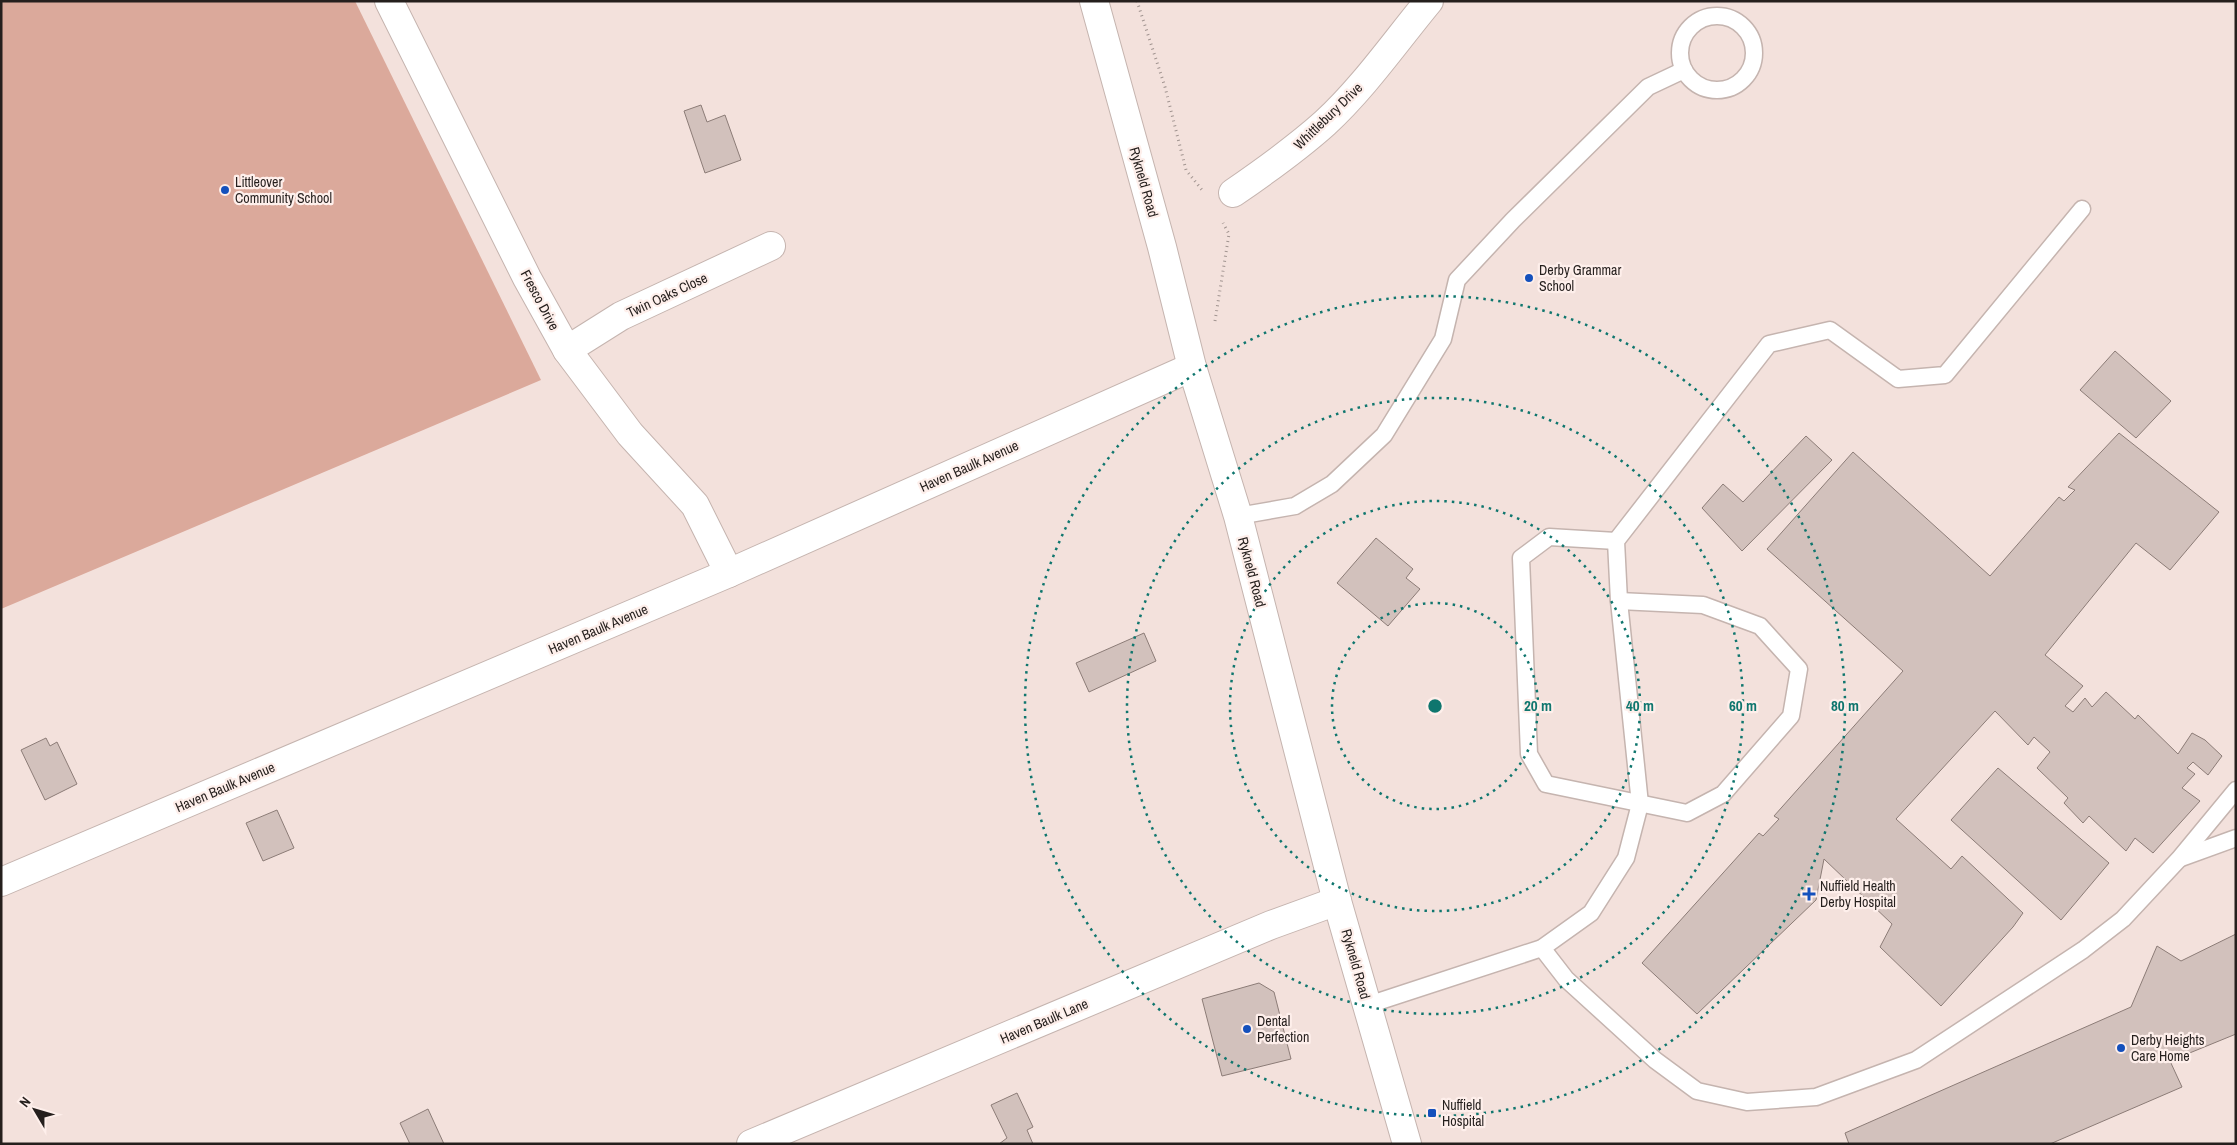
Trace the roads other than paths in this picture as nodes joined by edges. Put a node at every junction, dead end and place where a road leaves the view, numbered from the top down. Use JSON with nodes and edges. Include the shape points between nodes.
{"nodes":[{"id":1,"x":389,"y":1,"type":"edge"},
{"id":2,"x":1094,"y":1,"type":"edge"},
{"id":3,"x":1429,"y":1,"type":"edge"},
{"id":4,"x":1714,"y":8,"type":"edge"},
{"id":5,"x":1684,"y":70,"type":"junction"},
{"id":6,"x":1224,"y":200,"type":"road end"},
{"id":7,"x":2082,"y":209,"type":"dead end"},
{"id":8,"x":771,"y":246,"type":"dead end"},
{"id":9,"x":566,"y":350,"type":"junction"},
{"id":10,"x":1192,"y":367,"type":"junction"},
{"id":11,"x":1238,"y":516,"type":"junction"},
{"id":12,"x":1616,"y":541,"type":"junction"},
{"id":13,"x":729,"y":573,"type":"junction"},
{"id":14,"x":1619,"y":601,"type":"junction"},
{"id":15,"x":2236,"y":790,"type":"edge"},
{"id":16,"x":1640,"y":804,"type":"junction"},
{"id":17,"x":2236,"y":838,"type":"edge"},
{"id":18,"x":2179,"y":858,"type":"junction"},
{"id":19,"x":1,"y":882,"type":"edge"},
{"id":20,"x":1337,"y":901,"type":"junction"},
{"id":21,"x":1542,"y":948,"type":"junction"},
{"id":22,"x":1368,"y":1005,"type":"junction"},
{"id":23,"x":751,"y":1144,"type":"edge"},
{"id":24,"x":1407,"y":1144,"type":"edge"}],
"edges":[{"from":1,"to":9,"type":"street","name":"Fresco Drive"},
{"from":2,"to":10,"type":"street","name":"Rykneld Road"},
{"from":3,"to":6,"type":"street","name":"Whittlebury Drive","via":[[1356,92],[1325,123],[1289,154]]},
{"from":4,"to":5,"type":"lane","via":[[1685,33],[1680,52]]},
{"from":4,"to":5,"type":"lane","via":[[1744,27],[1754,46],[1753,64],[1747,76],[1725,90],[1698,86]]},
{"from":5,"to":11,"type":"lane","via":[[1648,87],[1512,220],[1456,280],[1443,339],[1384,435],[1332,484],[1295,506]]},
{"from":7,"to":12,"type":"lane","via":[[1944,375],[1898,379],[1830,330],[1769,344]]},
{"from":8,"to":9,"type":"street","name":"Twin Oaks Close","via":[[621,316]]},
{"from":9,"to":13,"type":"street","name":"Fresco Drive","via":[[630,434],[695,505]]},
{"from":10,"to":11,"type":"street","name":"Rykneld Road"},
{"from":10,"to":13,"type":"street","name":"Haven Baulk Avenue"},
{"from":11,"to":20,"type":"street","name":"Rykneld Road"},
{"from":12,"to":14,"type":"lane"},
{"from":12,"to":16,"type":"lane","via":[[1549,537],[1521,558],[1530,754],[1546,784]]},
{"from":13,"to":19,"type":"street","name":"Haven Baulk Avenue"},
{"from":14,"to":16,"type":"lane"},
{"from":14,"to":16,"type":"lane","via":[[1703,605],[1760,626],[1799,669],[1791,716],[1723,794],[1687,813]]},
{"from":15,"to":18,"type":"lane"},
{"from":16,"to":21,"type":"lane","via":[[1626,858],[1591,913]]},
{"from":17,"to":18,"type":"lane"},
{"from":18,"to":21,"type":"lane","via":[[2124,919],[1916,1060],[1816,1097],[1747,1102],[1697,1091],[1656,1060],[1566,979]]},
{"from":20,"to":22,"type":"street","name":"Rykneld Road"},
{"from":20,"to":23,"type":"street","name":"Haven Baulk Lane","via":[[1271,925]]},
{"from":21,"to":22,"type":"lane"},
{"from":22,"to":24,"type":"street","name":"Rykneld Road"}]}
